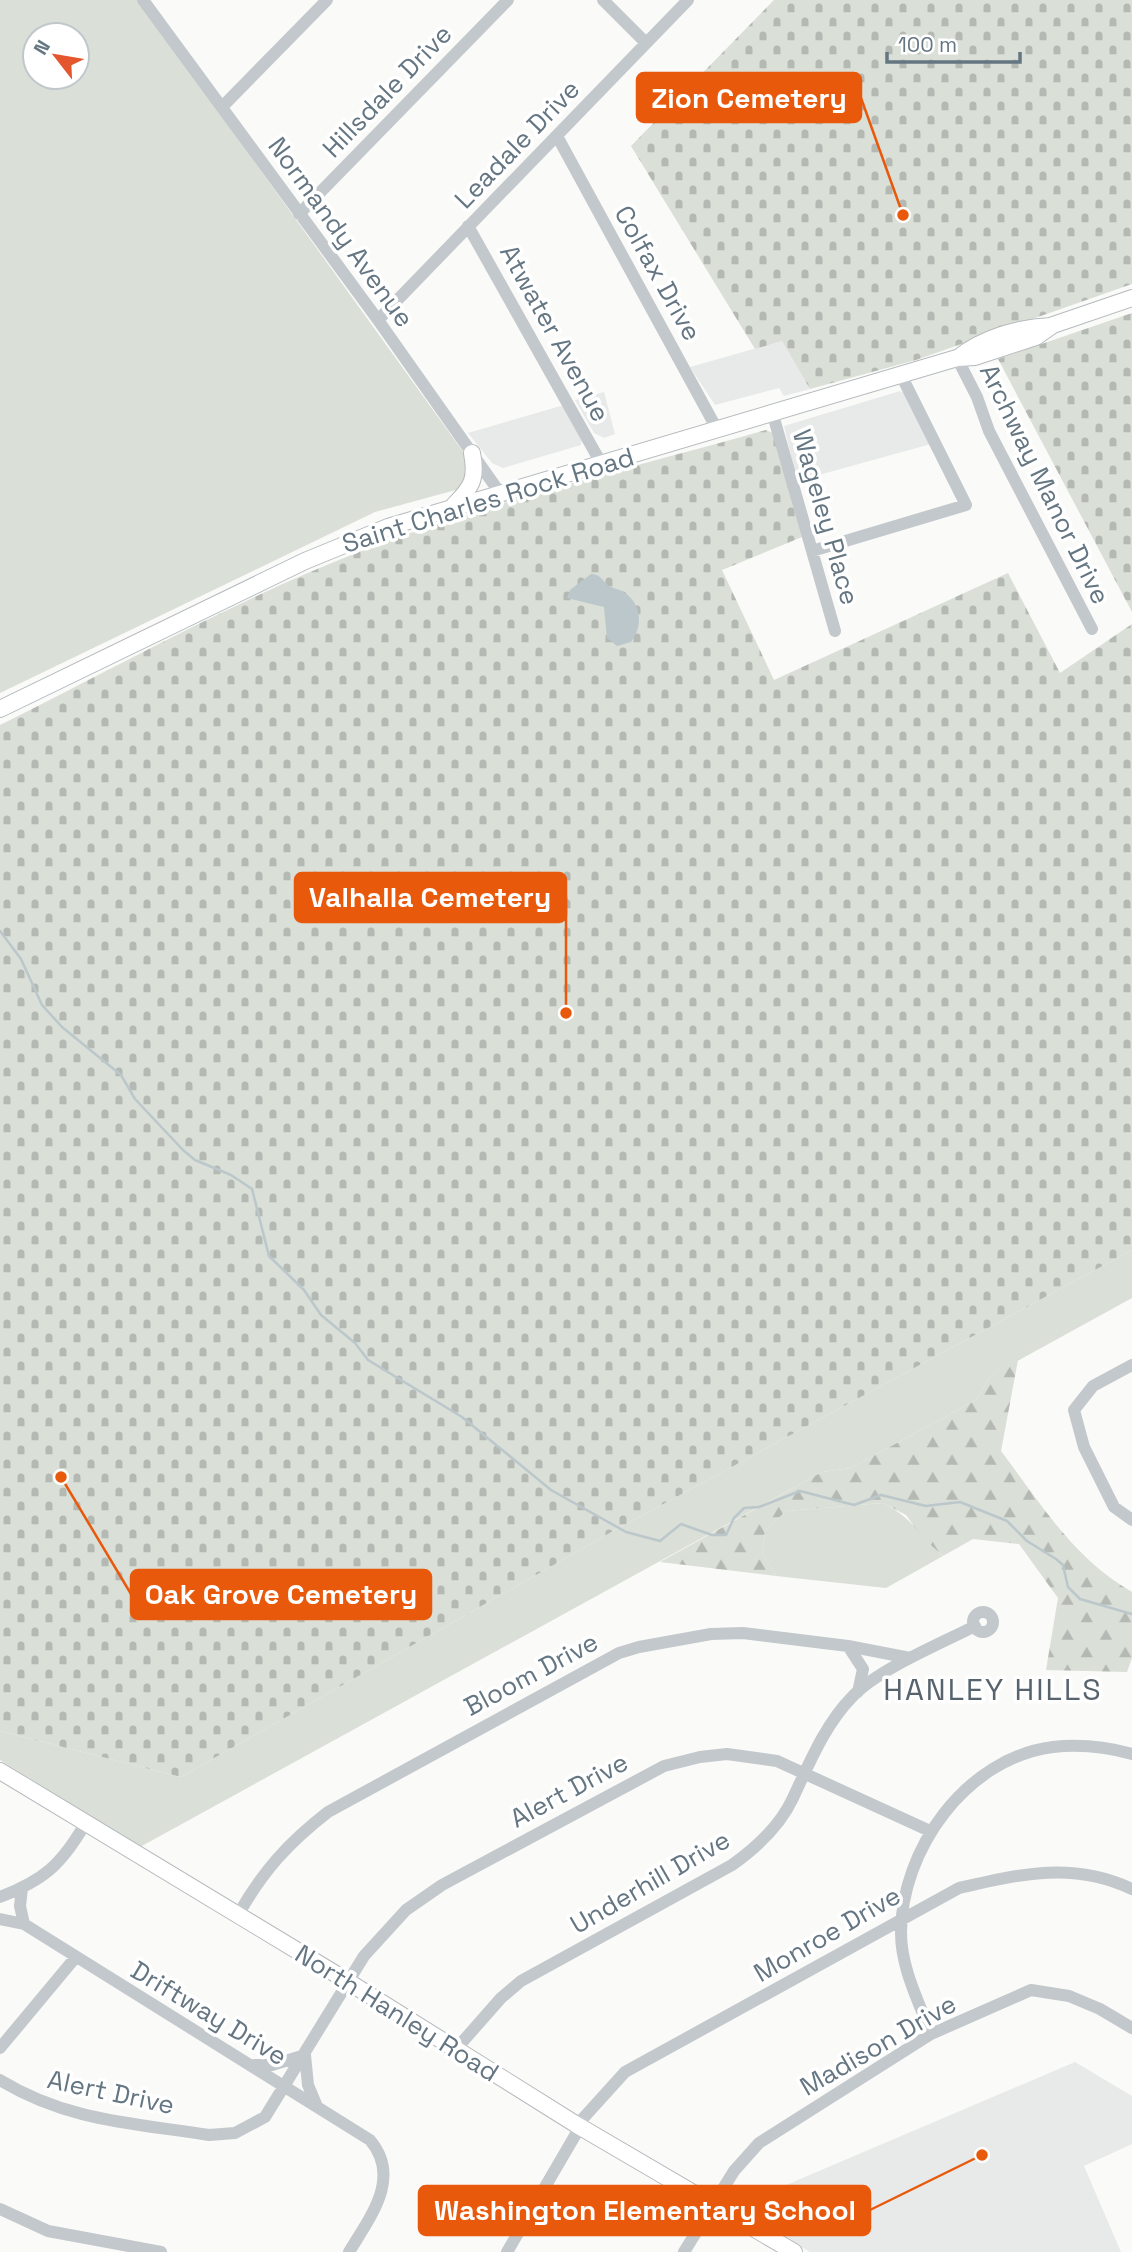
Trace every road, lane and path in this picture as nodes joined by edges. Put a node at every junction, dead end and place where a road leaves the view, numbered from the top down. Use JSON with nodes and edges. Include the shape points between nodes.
{"nodes":[{"id":1,"x":143,"y":0,"type":"edge"},
{"id":2,"x":327,"y":0,"type":"edge"},
{"id":3,"x":508,"y":0,"type":"edge"},
{"id":4,"x":603,"y":0,"type":"edge"},
{"id":5,"x":688,"y":0,"type":"edge"},
{"id":6,"x":646,"y":43,"type":"junction"},
{"id":7,"x":222,"y":107,"type":"junction"},
{"id":8,"x":557,"y":136,"type":"junction"},
{"id":9,"x":299,"y":214,"type":"junction"},
{"id":10,"x":468,"y":226,"type":"junction"},
{"id":11,"x":1132,"y":298,"type":"edge"},
{"id":12,"x":379,"y":320,"type":"junction"},
{"id":13,"x":957,"y":358,"type":"junction"},
{"id":14,"x":902,"y":377,"type":"junction"},
{"id":15,"x":773,"y":415,"type":"junction"},
{"id":16,"x":718,"y":431,"type":"junction"},
{"id":17,"x":472,"y":453,"type":"junction"},
{"id":18,"x":601,"y":463,"type":"junction"},
{"id":19,"x":500,"y":493,"type":"junction"},
{"id":20,"x":452,"y":506,"type":"junction"},
{"id":21,"x":812,"y":551,"type":"junction"},
{"id":22,"x":1092,"y":629,"type":"dead end"},
{"id":23,"x":835,"y":631,"type":"dead end"},
{"id":24,"x":0,"y":709,"type":"edge"},
{"id":25,"x":1132,"y":1366,"type":"edge"},
{"id":26,"x":1132,"y":1520,"type":"edge"},
{"id":27,"x":975,"y":1626,"type":"dead end"},
{"id":28,"x":848,"y":1646,"type":"junction"},
{"id":29,"x":909,"y":1658,"type":"junction"},
{"id":30,"x":858,"y":1692,"type":"junction"},
{"id":31,"x":1132,"y":1754,"type":"edge"},
{"id":32,"x":0,"y":1771,"type":"edge"},
{"id":33,"x":803,"y":1771,"type":"junction"},
{"id":34,"x":85,"y":1824,"type":"junction"},
{"id":35,"x":930,"y":1831,"type":"junction"},
{"id":36,"x":22,"y":1888,"type":"junction"},
{"id":37,"x":1132,"y":1889,"type":"edge"},
{"id":38,"x":0,"y":1897,"type":"edge"},
{"id":39,"x":238,"y":1915,"type":"junction"},
{"id":40,"x":901,"y":1917,"type":"junction"},
{"id":41,"x":0,"y":1919,"type":"edge"},
{"id":42,"x":24,"y":1924,"type":"junction"},
{"id":43,"x":75,"y":1958,"type":"junction"},
{"id":44,"x":349,"y":1982,"type":"junction"},
{"id":45,"x":1132,"y":2028,"type":"edge"},
{"id":46,"x":931,"y":2034,"type":"junction"},
{"id":47,"x":0,"y":2048,"type":"edge"},
{"id":48,"x":457,"y":2049,"type":"junction"},
{"id":49,"x":305,"y":2055,"type":"junction"},
{"id":50,"x":247,"y":2063,"type":"junction"},
{"id":51,"x":0,"y":2081,"type":"edge"},
{"id":52,"x":286,"y":2086,"type":"junction"},
{"id":53,"x":316,"y":2104,"type":"junction"},
{"id":54,"x":579,"y":2126,"type":"junction"},
{"id":55,"x":714,"y":2203,"type":"junction"},
{"id":56,"x":0,"y":2209,"type":"edge"},
{"id":57,"x":160,"y":2252,"type":"edge"},
{"id":58,"x":349,"y":2252,"type":"edge"},
{"id":59,"x":507,"y":2252,"type":"edge"},
{"id":60,"x":684,"y":2252,"type":"edge"},
{"id":61,"x":794,"y":2252,"type":"edge"}],
"edges":[{"from":1,"to":7,"type":"street","name":"Normandy Avenue"},
{"from":2,"to":7,"type":"street"},
{"from":3,"to":9,"type":"street","name":"Hillsdale Drive"},
{"from":4,"to":6,"type":"street"},
{"from":5,"to":6,"type":"street","name":"Leadale Drive"},
{"from":6,"to":8,"type":"street","name":"Leadale Drive"},
{"from":7,"to":9,"type":"street","name":"Normandy Avenue"},
{"from":8,"to":10,"type":"street","name":"Leadale Drive"},
{"from":8,"to":16,"type":"street","name":"Colfax Drive"},
{"from":9,"to":12,"type":"street","name":"Normandy Avenue"},
{"from":10,"to":12,"type":"street","name":"Leadale Drive"},
{"from":10,"to":18,"type":"street","name":"Atwater Avenue"},
{"from":11,"to":13,"type":"main road","name":"Saint Charles Rock Road","via":[[1053,326],[1030,327],[981,344]]},
{"from":12,"to":17,"type":"street","name":"Normandy Avenue"},
{"from":13,"to":14,"type":"main road","name":"Saint Charles Rock Road"},
{"from":13,"to":22,"type":"street","name":"Archway Manor Drive","via":[[989,431]]},
{"from":14,"to":15,"type":"main road","name":"Saint Charles Rock Road"},
{"from":14,"to":21,"type":"street","via":[[966,505]]},
{"from":15,"to":16,"type":"main road","name":"Saint Charles Rock Road"},
{"from":15,"to":21,"type":"street","name":"Wageley Place"},
{"from":16,"to":18,"type":"main road","name":"Saint Charles Rock Road"},
{"from":17,"to":19,"type":"street","name":"Normandy Avenue"},
{"from":17,"to":20,"type":"main road","via":[[471,488]]},
{"from":18,"to":19,"type":"main road","name":"Saint Charles Rock Road"},
{"from":19,"to":20,"type":"main road","name":"Saint Charles Rock Road"},
{"from":20,"to":24,"type":"main road","name":"Saint Charles Rock Road","via":[[305,561]]},
{"from":21,"to":23,"type":"street","name":"Wageley Place"},
{"from":25,"to":26,"type":"street","via":[[1093,1386],[1074,1410],[1084,1447],[1114,1507]]},
{"from":27,"to":29,"type":"street","name":"Underhill Drive"},
{"from":28,"to":29,"type":"street","name":"Bloom Drive"},
{"from":28,"to":30,"type":"street","via":[[863,1669]]},
{"from":28,"to":39,"type":"street","name":"Bloom Drive","via":[[743,1633],[711,1634],[619,1653],[328,1812],[267,1867]]},
{"from":29,"to":30,"type":"street","name":"Underhill Drive"},
{"from":30,"to":33,"type":"street","name":"Underhill Drive"},
{"from":31,"to":35,"type":"street","via":[[1104,1747],[1052,1747],[1017,1758],[983,1777]]},
{"from":32,"to":34,"type":"main road","name":"North Hanley Road"},
{"from":33,"to":35,"type":"street","name":"Alert Drive"},
{"from":33,"to":44,"type":"street","name":"Alert Drive","via":[[777,1761],[727,1754],[664,1766],[426,1895],[377,1939]]},
{"from":33,"to":48,"type":"street","name":"Underhill Drive","via":[[782,1817],[754,1849],[732,1866],[521,1981]]},
{"from":34,"to":36,"type":"street","via":[[59,1864]]},
{"from":34,"to":39,"type":"main road","name":"North Hanley Road"},
{"from":35,"to":40,"type":"street","via":[[919,1850]]},
{"from":36,"to":38,"type":"street"},
{"from":36,"to":42,"type":"street"},
{"from":37,"to":40,"type":"street","name":"Monroe Drive","via":[[1087,1872],[1020,1874],[959,1888]]},
{"from":39,"to":44,"type":"main road","name":"North Hanley Road"},
{"from":40,"to":46,"type":"street","via":[[903,1959]]},
{"from":40,"to":54,"type":"street","name":"Monroe Drive","via":[[625,2072]]},
{"from":41,"to":42,"type":"street","name":"Driftway Drive"},
{"from":42,"to":43,"type":"street","name":"Driftway Drive"},
{"from":43,"to":47,"type":"street"},
{"from":43,"to":50,"type":"street","name":"Driftway Drive"},
{"from":44,"to":48,"type":"main road","name":"North Hanley Road"},
{"from":44,"to":49,"type":"street","name":"Alert Drive"},
{"from":45,"to":46,"type":"street","name":"Madison Drive","via":[[1069,1996],[1031,1990]]},
{"from":46,"to":55,"type":"street","name":"Madison Drive","via":[[759,2143]]},
{"from":48,"to":54,"type":"main road","name":"North Hanley Road"},
{"from":49,"to":50,"type":"street","via":[[272,2065]]},
{"from":49,"to":52,"type":"street","name":"Alert Drive"},
{"from":49,"to":53,"type":"street","via":[[308,2085]]},
{"from":50,"to":52,"type":"street","name":"Driftway Drive"},
{"from":51,"to":52,"type":"street","name":"Alert Drive","via":[[66,2112],[216,2135],[235,2133],[259,2122]]},
{"from":52,"to":53,"type":"street","name":"Driftway Drive"},
{"from":53,"to":58,"type":"street","name":"Driftway Drive","via":[[370,2140],[383,2164],[384,2190]]},
{"from":54,"to":55,"type":"main road","name":"North Hanley Road"},
{"from":54,"to":59,"type":"street","name":"Monroe Drive"},
{"from":55,"to":60,"type":"street","name":"Madison Drive"},
{"from":55,"to":61,"type":"main road","name":"North Hanley Road"},
{"from":56,"to":57,"type":"street","via":[[48,2231]]}]}
